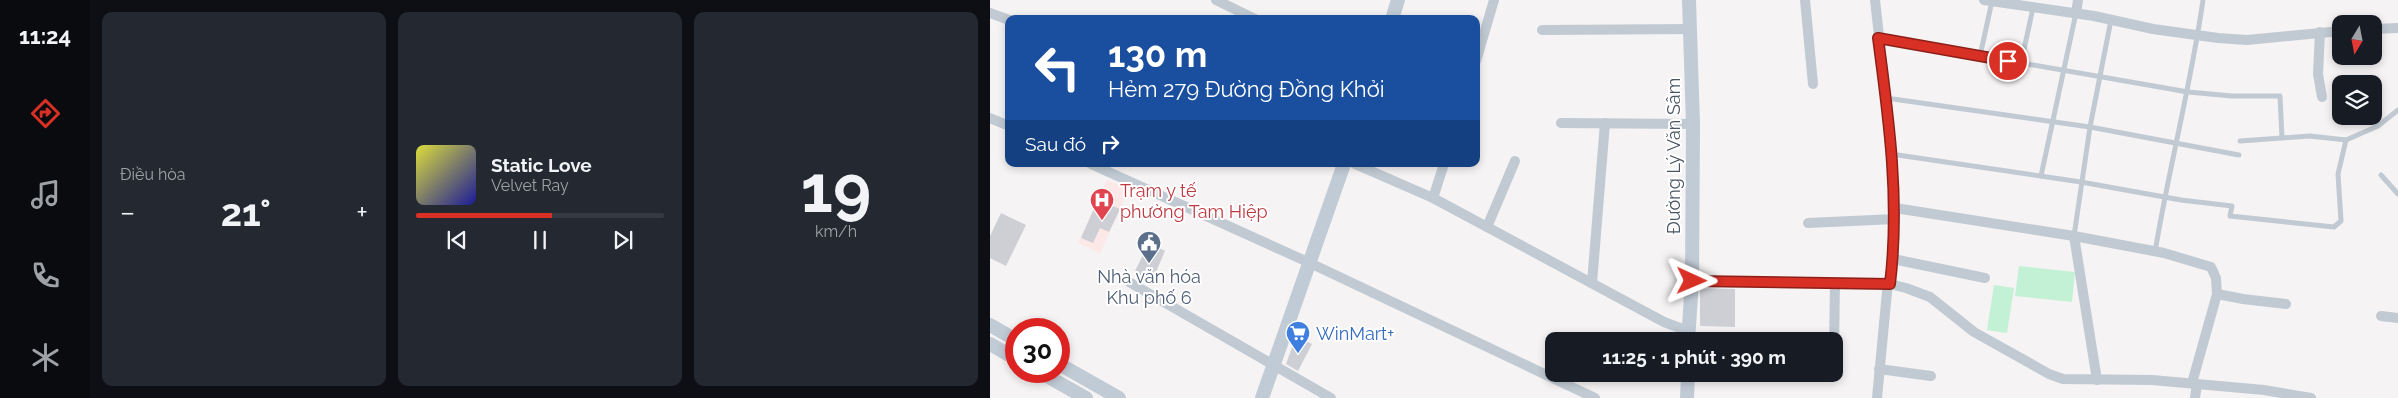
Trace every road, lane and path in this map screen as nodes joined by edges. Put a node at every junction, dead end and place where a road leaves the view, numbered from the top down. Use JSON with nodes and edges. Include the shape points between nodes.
{"nodes":[{"id":1,"x":1216,"y":0,"type":"edge"},
{"id":2,"x":1398,"y":0,"type":"edge"},
{"id":3,"x":1494,"y":0,"type":"edge"},
{"id":4,"x":1689,"y":0,"type":"edge"},
{"id":5,"x":1805,"y":0,"type":"edge"},
{"id":6,"x":1875,"y":0,"type":"edge"},
{"id":7,"x":1989,"y":0,"type":"edge"},
{"id":8,"x":2078,"y":0,"type":"edge"},
{"id":9,"x":2203,"y":0,"type":"edge"},
{"id":10,"x":2034,"y":4,"type":"edge"},
{"id":11,"x":990,"y":13,"type":"edge"},
{"id":12,"x":2076,"y":13,"type":"junction"},
{"id":13,"x":1247,"y":15,"type":"edge"},
{"id":14,"x":1393,"y":15,"type":"edge"},
{"id":15,"x":1005,"y":19,"type":"edge"},
{"id":16,"x":2111,"y":20,"type":"junction"},
{"id":17,"x":2398,"y":28,"type":"edge"},
{"id":18,"x":1691,"y":29,"type":"junction"},
{"id":19,"x":2382,"y":29,"type":"edge"},
{"id":20,"x":1542,"y":30,"type":"dead end"},
{"id":21,"x":2332,"y":31,"type":"edge"},
{"id":22,"x":2320,"y":32,"type":"junction"},
{"id":23,"x":2198,"y":35,"type":"junction"},
{"id":24,"x":1878,"y":38,"type":"junction"},
{"id":25,"x":1480,"y":47,"type":"edge"},
{"id":26,"x":1980,"y":56,"type":"junction"},
{"id":27,"x":2021,"y":63,"type":"junction"},
{"id":28,"x":2063,"y":71,"type":"junction"},
{"id":29,"x":2100,"y":78,"type":"junction"},
{"id":30,"x":1813,"y":84,"type":"dead end"},
{"id":31,"x":2188,"y":92,"type":"junction"},
{"id":32,"x":2322,"y":97,"type":"dead end"},
{"id":33,"x":1886,"y":98,"type":"junction"},
{"id":34,"x":2397,"y":112,"type":"edge"},
{"id":35,"x":990,"y":118,"type":"edge"},
{"id":36,"x":2052,"y":122,"type":"junction"},
{"id":37,"x":1561,"y":123,"type":"dead end"},
{"id":38,"x":1605,"y":123,"type":"junction"},
{"id":39,"x":1005,"y":124,"type":"edge"},
{"id":40,"x":1693,"y":124,"type":"junction"},
{"id":41,"x":2090,"y":127,"type":"junction"},
{"id":42,"x":2282,"y":138,"type":"junction"},
{"id":43,"x":2346,"y":140,"type":"junction"},
{"id":44,"x":2240,"y":141,"type":"dead end"},
{"id":45,"x":2177,"y":144,"type":"junction"},
{"id":46,"x":1891,"y":154,"type":"junction"},
{"id":47,"x":2239,"y":155,"type":"dead end"},
{"id":48,"x":1515,"y":160,"type":"dead end"},
{"id":49,"x":1098,"y":167,"type":"edge"},
{"id":50,"x":1343,"y":167,"type":"edge"},
{"id":51,"x":1362,"y":167,"type":"edge"},
{"id":52,"x":1443,"y":167,"type":"edge"},
{"id":53,"x":2381,"y":175,"type":"dead end"},
{"id":54,"x":2041,"y":176,"type":"junction"},
{"id":55,"x":2082,"y":182,"type":"junction"},
{"id":56,"x":2398,"y":194,"type":"edge"},
{"id":57,"x":2164,"y":196,"type":"junction"},
{"id":58,"x":1433,"y":198,"type":"junction"},
{"id":59,"x":1895,"y":208,"type":"junction"},
{"id":60,"x":1895,"y":219,"type":"junction"},
{"id":61,"x":1808,"y":223,"type":"dead end"},
{"id":62,"x":1487,"y":227,"type":"junction"},
{"id":63,"x":2074,"y":236,"type":"junction"},
{"id":64,"x":2155,"y":252,"type":"junction"},
{"id":65,"x":1893,"y":259,"type":"junction"},
{"id":66,"x":1310,"y":263,"type":"junction"},
{"id":67,"x":1985,"y":278,"type":"dead end"},
{"id":68,"x":1692,"y":281,"type":"junction"},
{"id":69,"x":1129,"y":282,"type":"dead end"},
{"id":70,"x":1592,"y":283,"type":"junction"},
{"id":71,"x":1835,"y":283,"type":"junction"},
{"id":72,"x":1890,"y":284,"type":"junction"},
{"id":73,"x":2217,"y":294,"type":"junction"},
{"id":74,"x":2286,"y":304,"type":"dead end"},
{"id":75,"x":2381,"y":316,"type":"dead end"},
{"id":76,"x":2398,"y":318,"type":"edge"},
{"id":77,"x":990,"y":325,"type":"edge"},
{"id":78,"x":1681,"y":332,"type":"edge"},
{"id":79,"x":1688,"y":332,"type":"edge"},
{"id":80,"x":1834,"y":332,"type":"edge"},
{"id":81,"x":1005,"y":334,"type":"edge"},
{"id":82,"x":990,"y":344,"type":"edge"},
{"id":83,"x":1005,"y":353,"type":"edge"},
{"id":84,"x":1275,"y":366,"type":"junction"},
{"id":85,"x":1879,"y":369,"type":"junction"},
{"id":86,"x":1070,"y":370,"type":"edge"},
{"id":87,"x":1930,"y":376,"type":"dead end"},
{"id":88,"x":2097,"y":380,"type":"junction"},
{"id":89,"x":1688,"y":382,"type":"edge"},
{"id":90,"x":1059,"y":383,"type":"edge"},
{"id":91,"x":2194,"y":384,"type":"junction"},
{"id":92,"x":1086,"y":398,"type":"edge"},
{"id":93,"x":1119,"y":398,"type":"edge"},
{"id":94,"x":1262,"y":398,"type":"edge"},
{"id":95,"x":1331,"y":398,"type":"edge"},
{"id":96,"x":1595,"y":398,"type":"edge"},
{"id":97,"x":1687,"y":398,"type":"edge"},
{"id":98,"x":1877,"y":398,"type":"edge"},
{"id":99,"x":2194,"y":398,"type":"edge"},
{"id":100,"x":2311,"y":398,"type":"edge"}],
"edges":[{"from":1,"to":13,"type":"street"},
{"from":2,"to":14,"type":"street"},
{"from":3,"to":25,"type":"street"},
{"from":4,"to":18,"type":"street","name":"Đường Lý Văn Sâm"},
{"from":5,"to":30,"type":"street"},
{"from":6,"to":24,"type":"street"},
{"from":7,"to":10,"type":"street"},
{"from":7,"to":26,"type":"lane"},
{"from":8,"to":12,"type":"street"},
{"from":9,"to":23,"type":"lane"},
{"from":10,"to":12,"type":"street"},
{"from":10,"to":27,"type":"lane"},
{"from":11,"to":15,"type":"street"},
{"from":12,"to":16,"type":"street"},
{"from":12,"to":28,"type":"lane"},
{"from":16,"to":23,"type":"street","via":[[2153,30]]},
{"from":16,"to":29,"type":"lane"},
{"from":17,"to":19,"type":"street"},
{"from":18,"to":20,"type":"street"},
{"from":18,"to":40,"type":"street","name":"Đường Lý Văn Sâm"},
{"from":21,"to":22,"type":"street"},
{"from":22,"to":23,"type":"street","via":[[2247,40]]},
{"from":22,"to":32,"type":"street","via":[[2318,74]]},
{"from":23,"to":31,"type":"lane"},
{"from":24,"to":26,"type":"lane"},
{"from":24,"to":33,"type":"street"},
{"from":26,"to":27,"type":"lane"},
{"from":27,"to":28,"type":"lane"},
{"from":28,"to":29,"type":"lane"},
{"from":28,"to":36,"type":"lane"},
{"from":29,"to":31,"type":"lane"},
{"from":29,"to":41,"type":"lane"},
{"from":31,"to":42,"type":"lane","via":[[2280,96]]},
{"from":31,"to":45,"type":"lane"},
{"from":33,"to":36,"type":"lane"},
{"from":33,"to":46,"type":"street"},
{"from":34,"to":43,"type":"lane","via":[[2378,126]]},
{"from":35,"to":39,"type":"street"},
{"from":36,"to":41,"type":"lane"},
{"from":36,"to":54,"type":"lane"},
{"from":37,"to":38,"type":"street"},
{"from":38,"to":40,"type":"street"},
{"from":38,"to":70,"type":"street"},
{"from":40,"to":68,"type":"street","name":"Đường Lý Văn Sâm"},
{"from":41,"to":45,"type":"lane"},
{"from":41,"to":55,"type":"lane"},
{"from":42,"to":43,"type":"lane","via":[[2310,136]]},
{"from":42,"to":44,"type":"lane"},
{"from":43,"to":57,"type":"lane","via":[[2338,174],[2341,221],[2334,227],[2230,216],[2232,206]]},
{"from":45,"to":47,"type":"lane"},
{"from":45,"to":57,"type":"lane"},
{"from":46,"to":54,"type":"lane"},
{"from":46,"to":59,"type":"street"},
{"from":48,"to":62,"type":"street"},
{"from":49,"to":66,"type":"street"},
{"from":50,"to":66,"type":"street"},
{"from":51,"to":58,"type":"street"},
{"from":52,"to":58,"type":"street"},
{"from":53,"to":56,"type":"lane"},
{"from":54,"to":55,"type":"lane"},
{"from":55,"to":57,"type":"lane"},
{"from":55,"to":63,"type":"lane"},
{"from":57,"to":64,"type":"lane"},
{"from":58,"to":62,"type":"street"},
{"from":59,"to":60,"type":"street"},
{"from":59,"to":63,"type":"street"},
{"from":60,"to":61,"type":"street"},
{"from":60,"to":65,"type":"street"},
{"from":62,"to":70,"type":"street"},
{"from":63,"to":64,"type":"street"},
{"from":63,"to":88,"type":"street"},
{"from":64,"to":73,"type":"street","via":[[2211,267]]},
{"from":65,"to":67,"type":"street"},
{"from":65,"to":72,"type":"street"},
{"from":66,"to":84,"type":"street"},
{"from":66,"to":96,"type":"street"},
{"from":68,"to":71,"type":"street"},
{"from":68,"to":79,"type":"street","name":"Đường Lý Văn Sâm"},
{"from":69,"to":84,"type":"street"},
{"from":70,"to":78,"type":"street"},
{"from":71,"to":72,"type":"street"},
{"from":71,"to":80,"type":"street"},
{"from":72,"to":85,"type":"street"},
{"from":72,"to":88,"type":"street","via":[[1930,297],[1974,332],[2050,374],[2063,379]]},
{"from":73,"to":74,"type":"street"},
{"from":73,"to":91,"type":"street"},
{"from":75,"to":76,"type":"street"},
{"from":77,"to":81,"type":"street"},
{"from":82,"to":83,"type":"street"},
{"from":84,"to":94,"type":"street"},
{"from":84,"to":95,"type":"street"},
{"from":85,"to":87,"type":"street"},
{"from":85,"to":98,"type":"street"},
{"from":86,"to":93,"type":"street"},
{"from":88,"to":91,"type":"street"},
{"from":89,"to":97,"type":"street"},
{"from":90,"to":92,"type":"street"},
{"from":91,"to":99,"type":"street"},
{"from":91,"to":100,"type":"street"}]}
